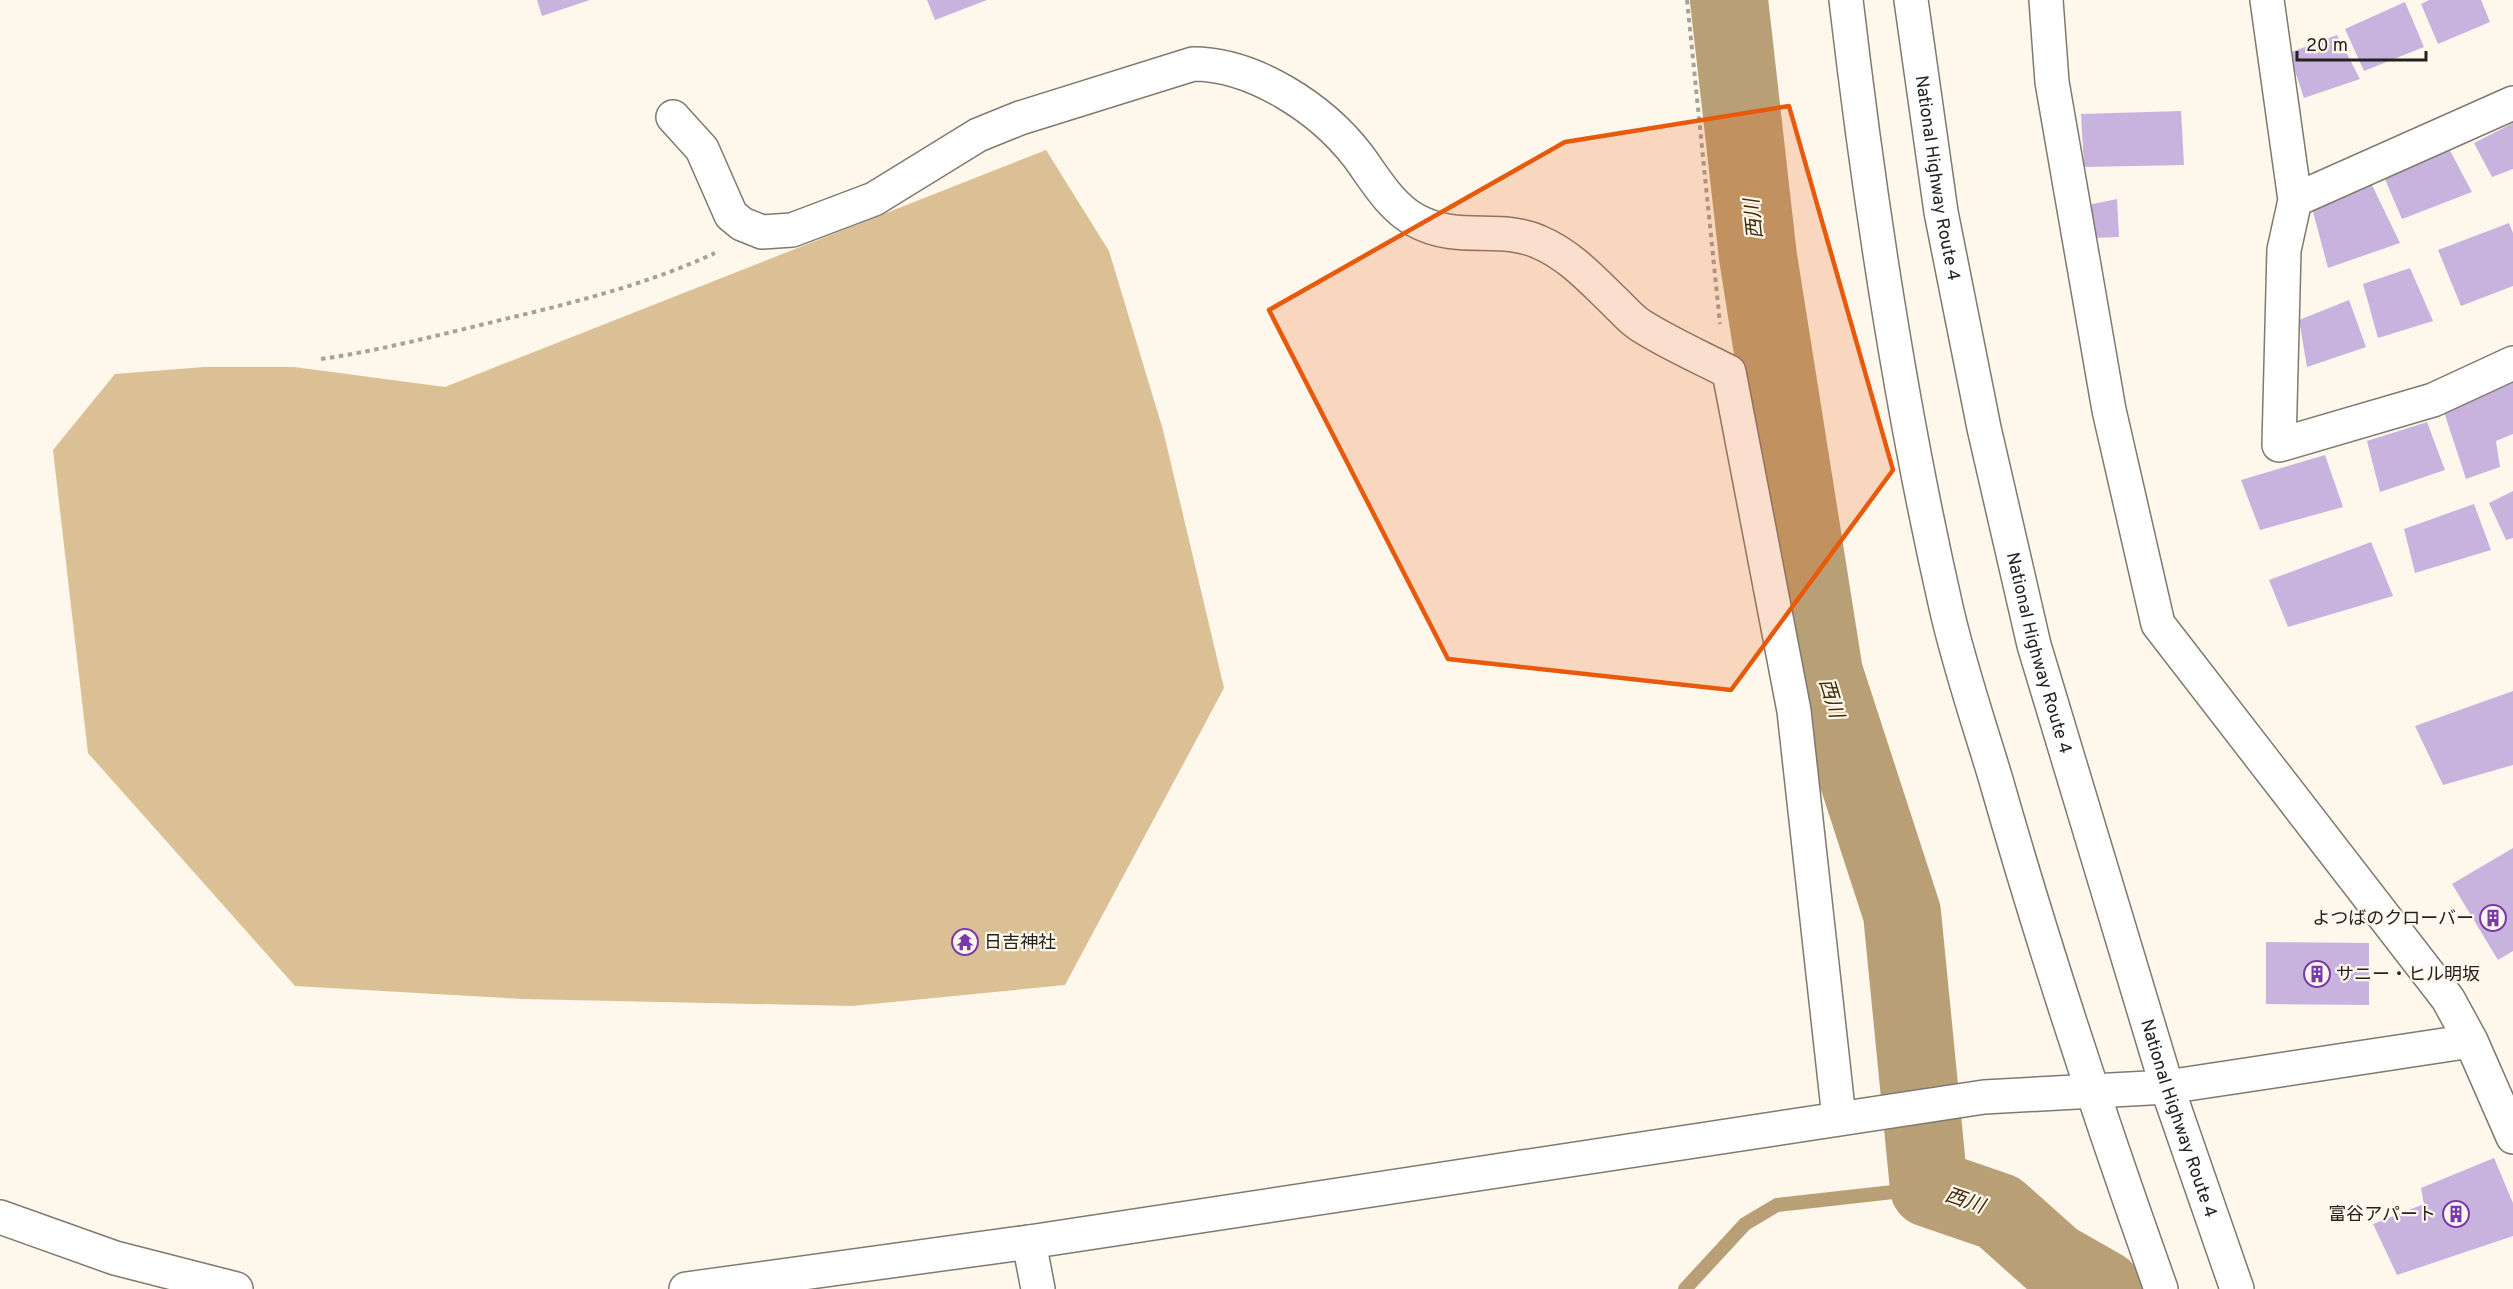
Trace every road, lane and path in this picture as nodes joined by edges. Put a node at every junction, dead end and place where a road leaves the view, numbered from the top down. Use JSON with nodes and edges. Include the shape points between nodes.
{"nodes":[{"id":1,"x":1687,"y":0,"type":"edge"},
{"id":2,"x":1846,"y":0,"type":"edge"},
{"id":3,"x":1911,"y":0,"type":"edge"},
{"id":4,"x":2046,"y":0,"type":"edge"},
{"id":5,"x":2267,"y":0,"type":"edge"},
{"id":6,"x":2513,"y":102,"type":"edge"},
{"id":7,"x":673,"y":117,"type":"dead end"},
{"id":8,"x":2295,"y":200,"type":"junction"},
{"id":9,"x":762,"y":232,"type":"junction"},
{"id":10,"x":321,"y":359,"type":"dead end"},
{"id":11,"x":2513,"y":363,"type":"edge"},
{"id":12,"x":1729,"y":372,"type":"junction"},
{"id":13,"x":2471,"y":1041,"type":"junction"},
{"id":14,"x":2167,"y":1087,"type":"junction"},
{"id":15,"x":2092,"y":1091,"type":"junction"},
{"id":16,"x":1839,"y":1118,"type":"junction"},
{"id":17,"x":2513,"y":1137,"type":"edge"},
{"id":18,"x":0,"y":1217,"type":"edge"},
{"id":19,"x":1029,"y":1242,"type":"junction"},
{"id":20,"x":236,"y":1289,"type":"edge"},
{"id":21,"x":687,"y":1289,"type":"edge"},
{"id":22,"x":1038,"y":1289,"type":"edge"},
{"id":23,"x":2161,"y":1289,"type":"edge"},
{"id":24,"x":2237,"y":1289,"type":"edge"}],
"edges":[{"from":1,"to":12,"type":"path","via":[[1720,328]]},
{"from":2,"to":15,"type":"main road","via":[[1895,365],[1947,610],[2021,869]]},
{"from":3,"to":14,"type":"main road","name":"National Highway Route 4","via":[[1941,212],[1984,428],[2032,633]]},
{"from":4,"to":13,"type":"main road","via":[[2052,82],[2107,398],[2158,624],[2448,999]]},
{"from":5,"to":8,"type":"main road"},
{"from":6,"to":8,"type":"main road"},
{"from":7,"to":9,"type":"main road","via":[[702,149],[731,214],[742,224]]},
{"from":8,"to":11,"type":"main road","via":[[2284,250],[2278,445],[2433,400]]},
{"from":9,"to":10,"type":"path","via":[[688,265],[581,300],[378,350]]},
{"from":9,"to":12,"type":"main road","via":[[792,230],[874,199],[978,135],[1020,118],[1193,64],[1211,64],[1300,99],[1336,129],[1386,196],[1413,219],[1437,231],[1506,234],[1538,241],[1572,261],[1639,325]]},
{"from":12,"to":16,"type":"main road","via":[[1794,711]]},
{"from":13,"to":14,"type":"main road"},
{"from":13,"to":17,"type":"main road"},
{"from":14,"to":15,"type":"main road"},
{"from":14,"to":24,"type":"main road","name":"National Highway Route 4"},
{"from":15,"to":16,"type":"main road","via":[[1984,1097]]},
{"from":15,"to":23,"type":"main road"},
{"from":16,"to":19,"type":"main road"},
{"from":18,"to":20,"type":"main road","via":[[115,1258]]},
{"from":19,"to":21,"type":"main road"},
{"from":19,"to":22,"type":"main road"}]}
